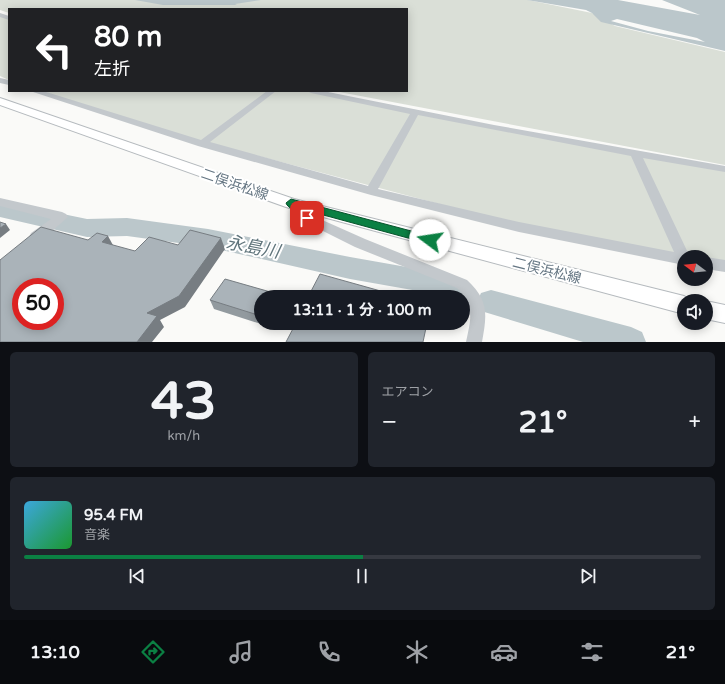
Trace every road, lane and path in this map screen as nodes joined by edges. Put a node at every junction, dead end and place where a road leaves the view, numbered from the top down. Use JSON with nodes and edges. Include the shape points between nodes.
{"nodes":[{"id":1,"x":37,"y":92,"type":"edge"},
{"id":2,"x":271,"y":92,"type":"edge"},
{"id":3,"x":316,"y":92,"type":"edge"},
{"id":4,"x":0,"y":101,"type":"edge"},
{"id":5,"x":414,"y":113,"type":"junction"},
{"id":6,"x":202,"y":144,"type":"junction"},
{"id":7,"x":636,"y":154,"type":"junction"},
{"id":8,"x":725,"y":169,"type":"edge"},
{"id":9,"x":371,"y":191,"type":"junction"},
{"id":10,"x":0,"y":202,"type":"edge"},
{"id":11,"x":291,"y":203,"type":"junction"},
{"id":12,"x":28,"y":244,"type":"edge"},
{"id":13,"x":680,"y":250,"type":"edge"},
{"id":14,"x":677,"y":257,"type":"edge"},
{"id":15,"x":713,"y":263,"type":"edge"},
{"id":16,"x":725,"y":266,"type":"edge"},
{"id":17,"x":677,"y":303,"type":"edge"},
{"id":18,"x":713,"y":311,"type":"edge"},
{"id":19,"x":725,"y":314,"type":"edge"},
{"id":20,"x":474,"y":342,"type":"edge"}],
"edges":[{"from":1,"to":6,"type":"street"},
{"from":2,"to":6,"type":"street"},
{"from":3,"to":5,"type":"street"},
{"from":4,"to":11,"type":"main road","name":"二俣浜松線"},
{"from":5,"to":7,"type":"street"},
{"from":5,"to":9,"type":"street"},
{"from":6,"to":9,"type":"street"},
{"from":7,"to":8,"type":"street"},
{"from":7,"to":13,"type":"street"},
{"from":9,"to":14,"type":"street","via":[[556,235]]},
{"from":10,"to":12,"type":"street","via":[[62,217]]},
{"from":11,"to":17,"type":"main road","name":"二俣浜松線"},
{"from":11,"to":20,"type":"street","via":[[307,218],[360,243],[462,284],[471,291],[479,305]]},
{"from":15,"to":16,"type":"street"},
{"from":18,"to":19,"type":"main road"}]}
